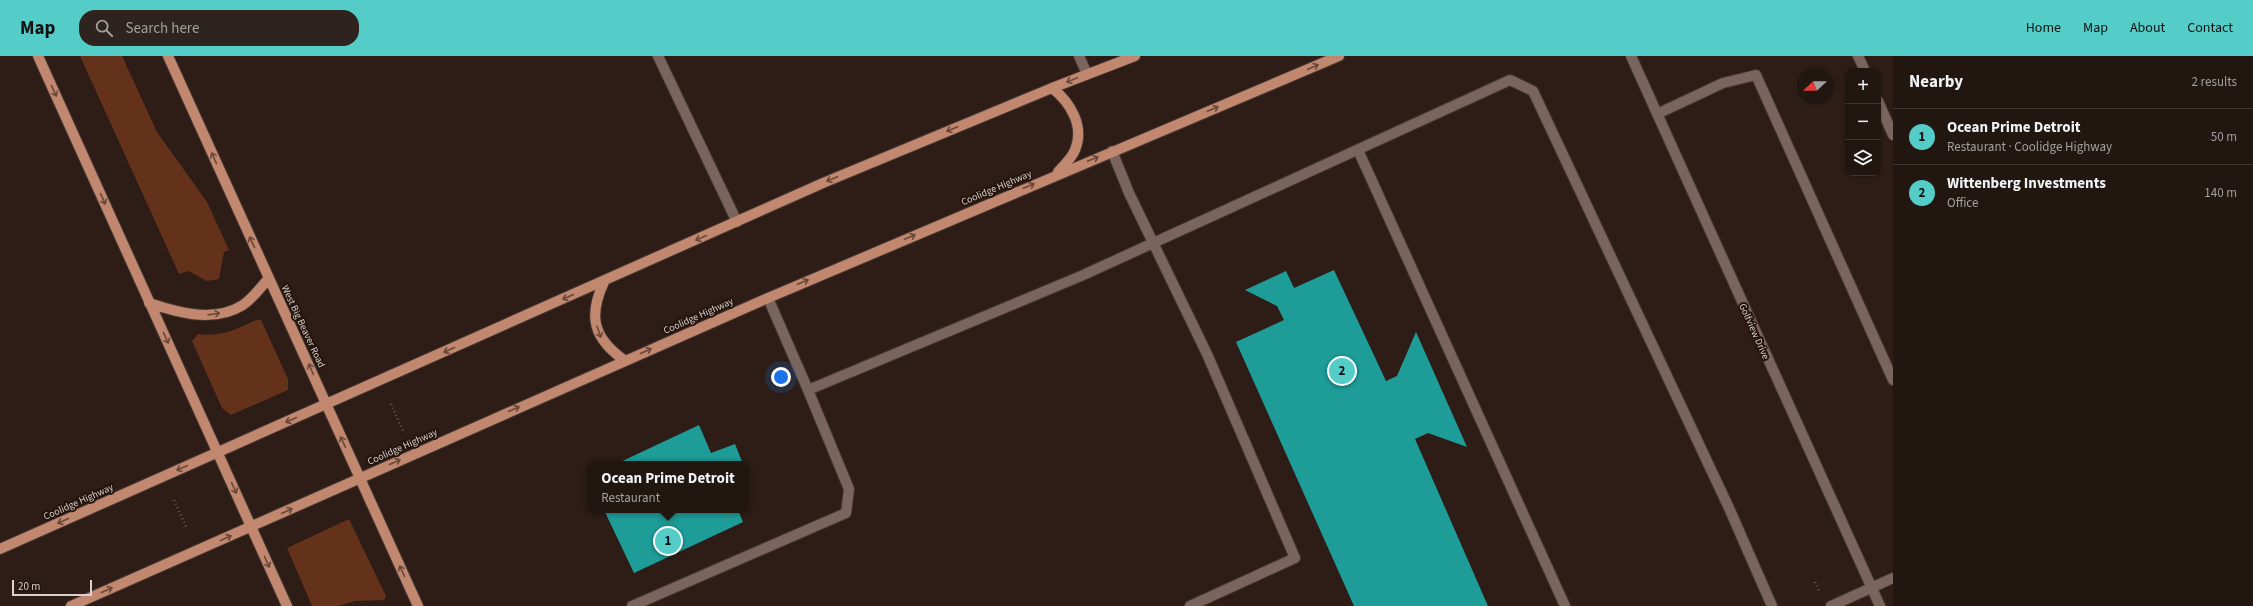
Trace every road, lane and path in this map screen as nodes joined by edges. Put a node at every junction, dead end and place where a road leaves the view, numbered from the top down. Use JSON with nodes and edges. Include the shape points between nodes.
{"nodes":[{"id":1,"x":38,"y":56,"type":"edge"},
{"id":2,"x":168,"y":56,"type":"edge"},
{"id":3,"x":658,"y":56,"type":"edge"},
{"id":4,"x":1079,"y":56,"type":"edge"},
{"id":5,"x":1135,"y":56,"type":"edge"},
{"id":6,"x":1339,"y":56,"type":"edge"},
{"id":7,"x":1631,"y":56,"type":"edge"},
{"id":8,"x":1858,"y":56,"type":"edge"},
{"id":9,"x":1864,"y":68,"type":"edge"},
{"id":10,"x":1087,"y":74,"type":"junction"},
{"id":11,"x":1052,"y":88,"type":"junction"},
{"id":12,"x":1879,"y":104,"type":"edge"},
{"id":13,"x":1657,"y":114,"type":"junction"},
{"id":14,"x":1893,"y":135,"type":"edge"},
{"id":15,"x":1358,"y":150,"type":"junction"},
{"id":16,"x":1112,"y":152,"type":"junction"},
{"id":17,"x":1057,"y":174,"type":"junction"},
{"id":18,"x":737,"y":222,"type":"junction"},
{"id":19,"x":1154,"y":243,"type":"junction"},
{"id":20,"x":269,"y":278,"type":"junction"},
{"id":21,"x":604,"y":282,"type":"junction"},
{"id":22,"x":768,"y":298,"type":"junction"},
{"id":23,"x":149,"y":303,"type":"junction"},
{"id":24,"x":624,"y":360,"type":"junction"},
{"id":25,"x":1893,"y":380,"type":"edge"},
{"id":26,"x":808,"y":390,"type":"junction"},
{"id":27,"x":326,"y":404,"type":"junction"},
{"id":28,"x":391,"y":404,"type":"dead end"},
{"id":29,"x":404,"y":433,"type":"dead end"},
{"id":30,"x":217,"y":452,"type":"junction"},
{"id":31,"x":360,"y":478,"type":"junction"},
{"id":32,"x":174,"y":500,"type":"dead end"},
{"id":33,"x":251,"y":527,"type":"junction"},
{"id":34,"x":187,"y":529,"type":"dead end"},
{"id":35,"x":0,"y":549,"type":"edge"},
{"id":36,"x":1893,"y":578,"type":"edge"},
{"id":37,"x":1872,"y":588,"type":"junction"},
{"id":38,"x":71,"y":606,"type":"edge"},
{"id":39,"x":287,"y":606,"type":"edge"},
{"id":40,"x":418,"y":606,"type":"edge"},
{"id":41,"x":632,"y":606,"type":"edge"},
{"id":42,"x":1190,"y":606,"type":"edge"},
{"id":43,"x":1565,"y":606,"type":"edge"},
{"id":44,"x":1772,"y":606,"type":"edge"},
{"id":45,"x":1831,"y":606,"type":"edge"},
{"id":46,"x":1880,"y":606,"type":"edge"}],
"edges":[{"from":1,"to":23,"type":"main road","one_way":true},
{"from":20,"to":2,"type":"main road","name":"West Big Beaver Road","one_way":true},
{"from":3,"to":18,"type":"street"},
{"from":4,"to":10,"type":"street"},
{"from":5,"to":10,"type":"main road","name":"Coolidge Highway"},
{"from":16,"to":6,"type":"main road","name":"Coolidge Highway","one_way":true},
{"from":7,"to":13,"type":"street","name":"Golfview Drive"},
{"from":8,"to":9,"type":"street"},
{"from":10,"to":11,"type":"main road","name":"Coolidge Highway","one_way":true},
{"from":11,"to":17,"type":"main road","via":[[1063,97],[1072,110],[1078,136],[1075,151]]},
{"from":11,"to":18,"type":"main road","name":"Coolidge Highway","one_way":true,"via":[[823,183]]},
{"from":12,"to":14,"type":"street"},
{"from":13,"to":25,"type":"street","via":[[1723,83],[1756,75]]},
{"from":13,"to":37,"type":"street","name":"Golfview Drive"},
{"from":15,"to":19,"type":"street"},
{"from":15,"to":43,"type":"street"},
{"from":15,"to":44,"type":"street","via":[[1510,80],[1533,91],[1729,508]]},
{"from":17,"to":16,"type":"main road","name":"Coolidge Highway","one_way":true},
{"from":16,"to":19,"type":"street"},
{"from":22,"to":17,"type":"main road","name":"Coolidge Highway","one_way":true},
{"from":18,"to":21,"type":"main road","name":"Coolidge Highway","one_way":true},
{"from":19,"to":26,"type":"street"},
{"from":19,"to":42,"type":"street","via":[[1207,354],[1295,558]]},
{"from":23,"to":20,"type":"main road","one_way":true,"via":[[181,313],[207,315],[227,312],[243,304]]},
{"from":27,"to":20,"type":"main road","name":"West Big Beaver Road","one_way":true},
{"from":21,"to":24,"type":"main road","one_way":true,"via":[[597,296],[594,316],[600,336],[610,350]]},
{"from":21,"to":27,"type":"main road","name":"Coolidge Highway","one_way":true},
{"from":24,"to":22,"type":"main road","name":"Coolidge Highway","one_way":true},
{"from":22,"to":26,"type":"street"},
{"from":23,"to":30,"type":"main road","one_way":true},
{"from":31,"to":24,"type":"main road","name":"Coolidge Highway","one_way":true},
{"from":26,"to":41,"type":"street","via":[[849,489],[846,513]]},
{"from":27,"to":30,"type":"main road","name":"Coolidge Highway","one_way":true},
{"from":31,"to":27,"type":"main road","name":"West Big Beaver Road","one_way":true},
{"from":28,"to":29,"type":"path"},
{"from":30,"to":33,"type":"main road","one_way":true},
{"from":30,"to":35,"type":"main road","name":"Coolidge Highway","one_way":true},
{"from":33,"to":31,"type":"main road","name":"Coolidge Highway","one_way":true},
{"from":40,"to":31,"type":"main road","name":"West Big Beaver Road","one_way":true},
{"from":32,"to":34,"type":"path"},
{"from":38,"to":33,"type":"main road","name":"Coolidge Highway","one_way":true},
{"from":33,"to":39,"type":"main road","one_way":true},
{"from":36,"to":37,"type":"street"},
{"from":37,"to":45,"type":"street"},
{"from":37,"to":46,"type":"street","name":"Golfview Drive"}]}
